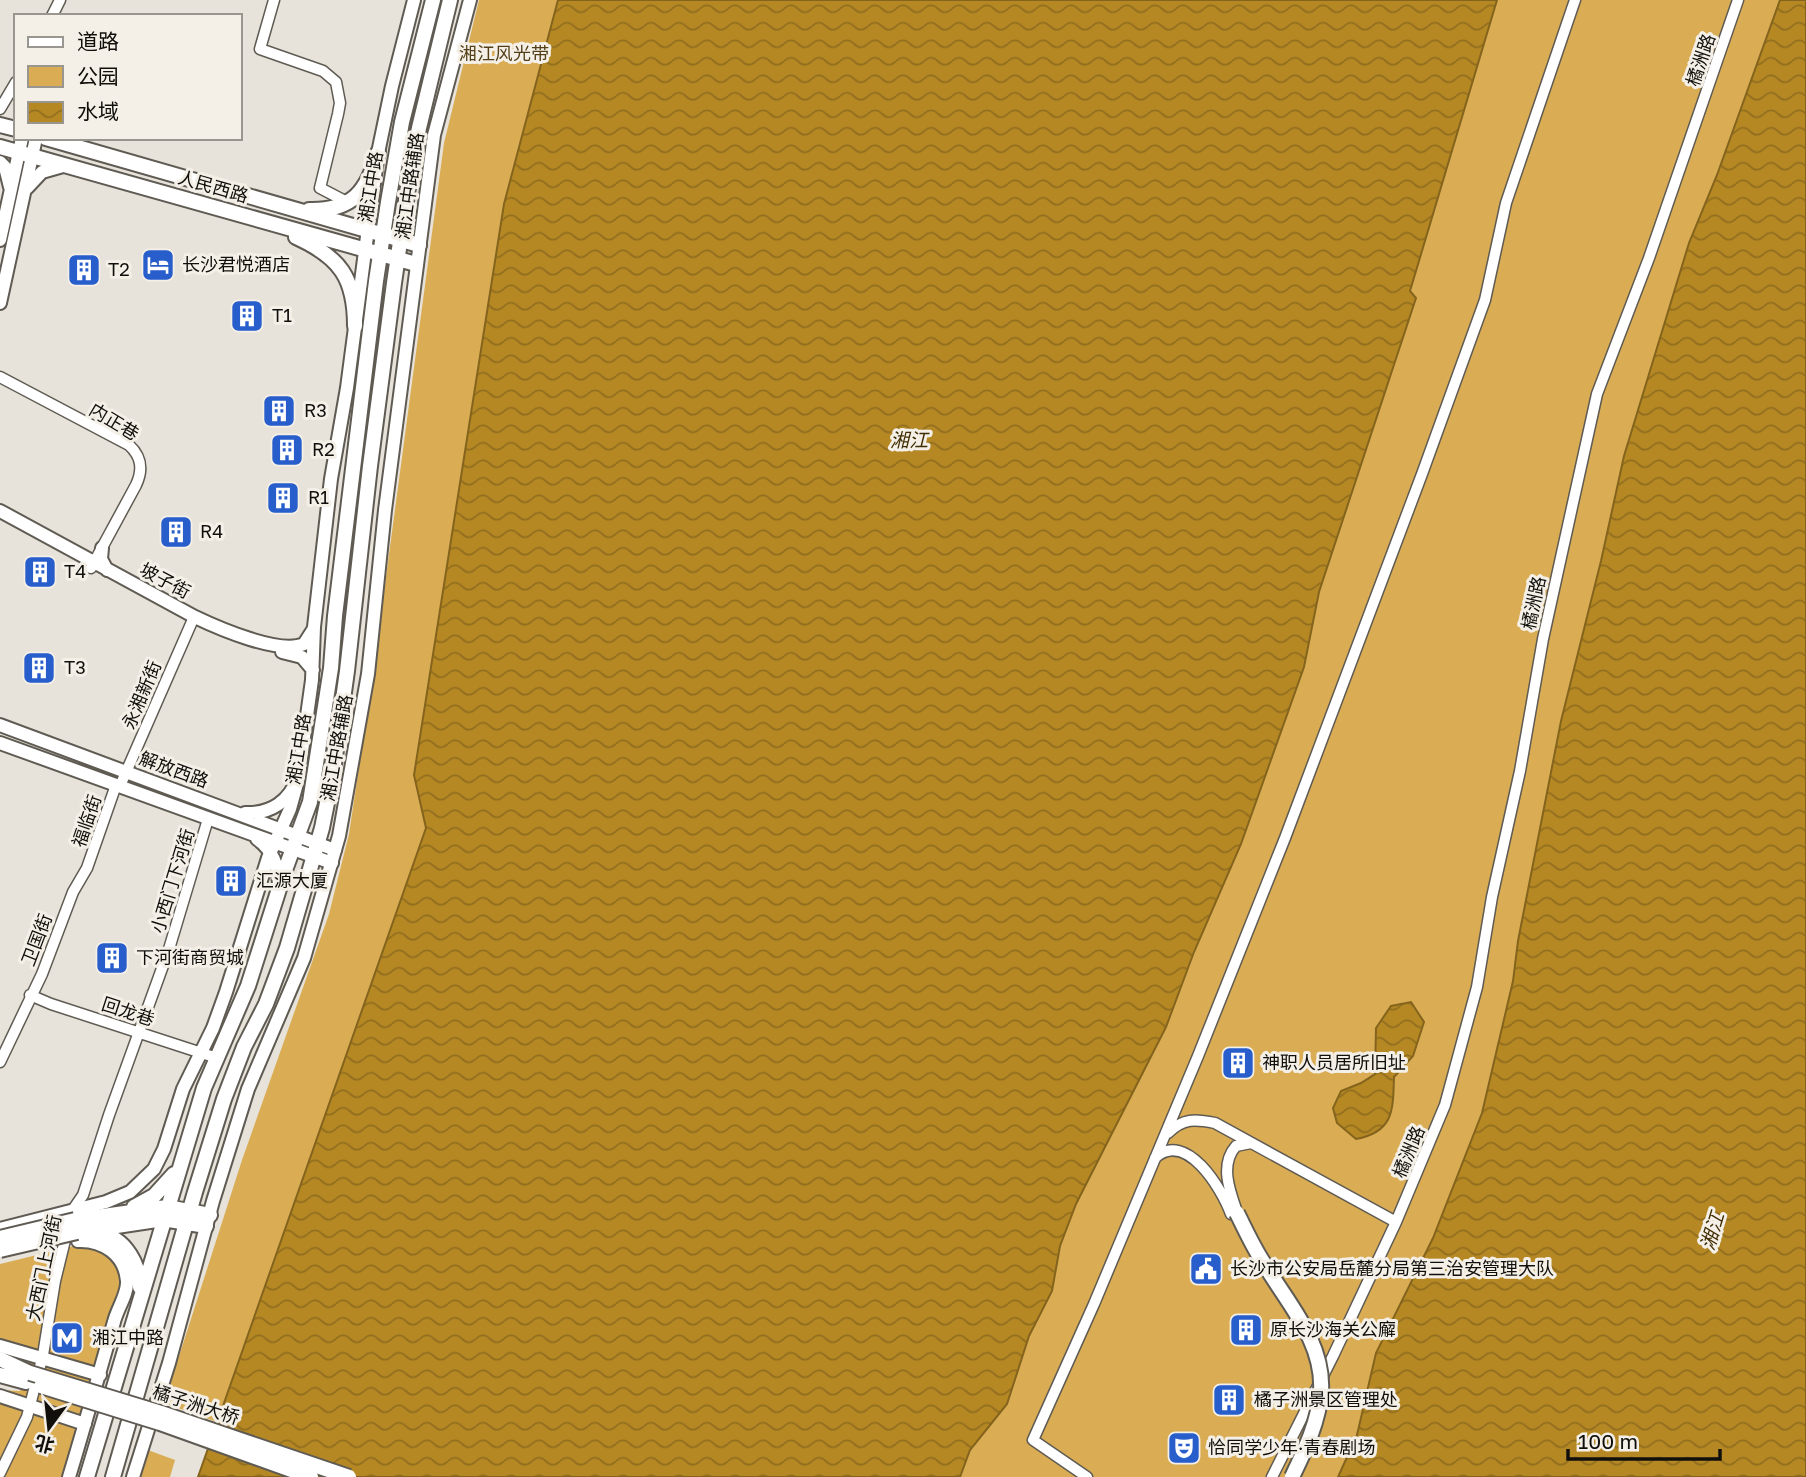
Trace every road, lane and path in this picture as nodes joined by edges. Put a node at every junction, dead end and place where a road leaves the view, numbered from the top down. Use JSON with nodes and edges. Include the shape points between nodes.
{"nodes":[{"id":1,"x":274,"y":0,"type":"edge"},
{"id":2,"x":414,"y":0,"type":"edge"},
{"id":3,"x":433,"y":0,"type":"edge"},
{"id":4,"x":450,"y":0,"type":"edge"},
{"id":5,"x":470,"y":0,"type":"edge"},
{"id":6,"x":1575,"y":0,"type":"edge"},
{"id":7,"x":1738,"y":0,"type":"edge"},
{"id":8,"x":14,"y":85,"type":"edge"},
{"id":9,"x":0,"y":109,"type":"edge"},
{"id":10,"x":53,"y":140,"type":"edge"},
{"id":11,"x":0,"y":147,"type":"edge"},
{"id":12,"x":24,"y":149,"type":"edge"},
{"id":13,"x":378,"y":153,"type":"junction"},
{"id":14,"x":0,"y":162,"type":"edge"},
{"id":15,"x":66,"y":166,"type":"junction"},
{"id":16,"x":17,"y":193,"type":"junction"},
{"id":17,"x":347,"y":202,"type":"junction"},
{"id":18,"x":285,"y":208,"type":"junction"},
{"id":19,"x":256,"y":219,"type":"junction"},
{"id":20,"x":368,"y":231,"type":"junction"},
{"id":21,"x":383,"y":235,"type":"junction"},
{"id":22,"x":0,"y":240,"type":"edge"},
{"id":23,"x":400,"y":240,"type":"junction"},
{"id":24,"x":419,"y":245,"type":"junction"},
{"id":25,"x":365,"y":251,"type":"junction"},
{"id":26,"x":380,"y":255,"type":"junction"},
{"id":27,"x":397,"y":259,"type":"junction"},
{"id":28,"x":416,"y":264,"type":"junction"},
{"id":29,"x":0,"y":303,"type":"edge"},
{"id":30,"x":355,"y":326,"type":"junction"},
{"id":31,"x":0,"y":377,"type":"edge"},
{"id":32,"x":0,"y":387,"type":"edge"},
{"id":33,"x":0,"y":511,"type":"edge"},
{"id":34,"x":0,"y":518,"type":"edge"},
{"id":35,"x":100,"y":547,"type":"junction"},
{"id":36,"x":77,"y":553,"type":"junction"},
{"id":37,"x":90,"y":564,"type":"junction"},
{"id":38,"x":107,"y":570,"type":"junction"},
{"id":39,"x":192,"y":620,"type":"junction"},
{"id":40,"x":314,"y":627,"type":"junction"},
{"id":41,"x":313,"y":670,"type":"junction"},
{"id":42,"x":0,"y":725,"type":"edge"},
{"id":43,"x":0,"y":743,"type":"edge"},
{"id":44,"x":126,"y":772,"type":"junction"},
{"id":45,"x":298,"y":777,"type":"junction"},
{"id":46,"x":118,"y":786,"type":"junction"},
{"id":47,"x":235,"y":811,"type":"junction"},
{"id":48,"x":208,"y":819,"type":"junction"},
{"id":49,"x":281,"y":829,"type":"junction"},
{"id":50,"x":296,"y":842,"type":"junction"},
{"id":51,"x":272,"y":847,"type":"junction"},
{"id":52,"x":316,"y":850,"type":"junction"},
{"id":53,"x":335,"y":850,"type":"junction"},
{"id":54,"x":332,"y":863,"type":"junction"},
{"id":55,"x":87,"y":868,"type":"joint"},
{"id":56,"x":279,"y":889,"type":"junction"},
{"id":57,"x":30,"y":995,"type":"junction"},
{"id":58,"x":138,"y":1032,"type":"junction"},
{"id":59,"x":201,"y":1053,"type":"junction"},
{"id":60,"x":217,"y":1058,"type":"junction"},
{"id":61,"x":0,"y":1062,"type":"edge"},
{"id":62,"x":1162,"y":1139,"type":"junction"},
{"id":63,"x":1251,"y":1143,"type":"junction"},
{"id":64,"x":1153,"y":1161,"type":"junction"},
{"id":65,"x":181,"y":1163,"type":"junction"},
{"id":66,"x":165,"y":1213,"type":"junction"},
{"id":67,"x":1234,"y":1213,"type":"junction"},
{"id":68,"x":112,"y":1214,"type":"junction"},
{"id":69,"x":188,"y":1216,"type":"junction"},
{"id":70,"x":208,"y":1221,"type":"junction"},
{"id":71,"x":1396,"y":1222,"type":"junction"},
{"id":72,"x":76,"y":1226,"type":"junction"},
{"id":73,"x":0,"y":1229,"type":"edge"},
{"id":74,"x":0,"y":1238,"type":"edge"},
{"id":75,"x":0,"y":1250,"type":"edge"},
{"id":76,"x":140,"y":1298,"type":"junction"},
{"id":77,"x":0,"y":1346,"type":"edge"},
{"id":78,"x":42,"y":1359,"type":"junction"},
{"id":79,"x":0,"y":1361,"type":"edge"},
{"id":80,"x":100,"y":1375,"type":"junction"},
{"id":81,"x":0,"y":1377,"type":"edge"},
{"id":82,"x":28,"y":1377,"type":"junction"},
{"id":83,"x":0,"y":1396,"type":"edge"},
{"id":84,"x":29,"y":1405,"type":"junction"},
{"id":85,"x":85,"y":1424,"type":"junction"},
{"id":86,"x":0,"y":1473,"type":"edge"},
{"id":87,"x":69,"y":1477,"type":"edge"},
{"id":88,"x":87,"y":1477,"type":"edge"},
{"id":89,"x":113,"y":1477,"type":"edge"},
{"id":90,"x":133,"y":1477,"type":"edge"},
{"id":91,"x":311,"y":1477,"type":"edge"},
{"id":92,"x":349,"y":1477,"type":"edge"},
{"id":93,"x":1087,"y":1477,"type":"edge"},
{"id":94,"x":1272,"y":1477,"type":"edge"},
{"id":95,"x":1289,"y":1477,"type":"edge"}],
"edges":[{"from":1,"to":17,"type":"street","via":[[260,49],[323,71],[336,82],[340,103],[320,188]]},
{"from":2,"to":13,"type":"street","name":"湘江中路辅路"},
{"from":3,"to":21,"type":"main road","name":"湘江中路","via":[[402,122]]},
{"from":4,"to":23,"type":"main road","name":"湘江中路","via":[[419,128]]},
{"from":5,"to":24,"type":"street","name":"湘江中路辅路","via":[[434,135]]},
{"from":6,"to":62,"type":"street","via":[[1506,203],[1485,300],[1427,462],[1285,838]]},
{"from":7,"to":71,"type":"street","name":"橘洲路","via":[[1597,394],[1543,639],[1477,987],[1445,1105]]},
{"from":8,"to":9,"type":"street"},
{"from":10,"to":18,"type":"main road","name":"人民西路"},
{"from":11,"to":12,"type":"main road","name":"人民西路"},
{"from":12,"to":15,"type":"main road","name":"人民西路"},
{"from":12,"to":16,"type":"street"},
{"from":13,"to":17,"type":"main road","via":[[363,191]]},
{"from":13,"to":20,"type":"street","name":"湘江中路辅路"},
{"from":14,"to":16,"type":"street"},
{"from":15,"to":16,"type":"street","via":[[42,172]]},
{"from":15,"to":19,"type":"main road","name":"人民西路"},
{"from":16,"to":22,"type":"street"},
{"from":16,"to":29,"type":"street"},
{"from":17,"to":18,"type":"main road","via":[[318,211]]},
{"from":18,"to":20,"type":"main road","name":"人民西路"},
{"from":19,"to":25,"type":"main road","name":"人民西路"},
{"from":19,"to":30,"type":"main road","via":[[335,261],[353,294]]},
{"from":20,"to":21,"type":"main road","name":"人民西路"},
{"from":20,"to":25,"type":"street","name":"湘江中路辅路"},
{"from":21,"to":23,"type":"main road","name":"人民西路"},
{"from":21,"to":26,"type":"main road","name":"湘江中路"},
{"from":23,"to":24,"type":"main road","name":"人民西路"},
{"from":23,"to":27,"type":"main road","name":"湘江中路"},
{"from":24,"to":28,"type":"street","name":"湘江中路辅路"},
{"from":25,"to":26,"type":"main road","name":"人民西路"},
{"from":25,"to":30,"type":"street","name":"湘江中路辅路"},
{"from":26,"to":27,"type":"main road","name":"人民西路"},
{"from":26,"to":50,"type":"main road","name":"湘江中路","via":[[331,668],[310,802]]},
{"from":27,"to":28,"type":"main road","name":"人民西路"},
{"from":27,"to":52,"type":"main road","name":"湘江中路","via":[[348,671]]},
{"from":28,"to":53,"type":"street","name":"湘江中路辅路","via":[[368,674]]},
{"from":30,"to":40,"type":"street","name":"湘江中路辅路"},
{"from":31,"to":35,"type":"street","name":"内正巷","via":[[136,452],[140,476]]},
{"from":32,"to":35,"type":"street","name":"内正巷","via":[[131,455],[135,474]]},
{"from":33,"to":36,"type":"street","name":"坡子街"},
{"from":34,"to":37,"type":"street","name":"坡子街"},
{"from":35,"to":36,"type":"street"},
{"from":35,"to":37,"type":"street","name":"内正巷"},
{"from":35,"to":38,"type":"street"},
{"from":36,"to":37,"type":"street","name":"坡子街"},
{"from":37,"to":38,"type":"street","name":"坡子街"},
{"from":37,"to":39,"type":"street","name":"坡子街"},
{"from":38,"to":39,"type":"street","name":"坡子街"},
{"from":39,"to":40,"type":"street","name":"坡子街","via":[[292,647],[308,640]]},
{"from":39,"to":41,"type":"street","name":"坡子街","via":[[244,643],[297,655]]},
{"from":39,"to":44,"type":"street","name":"永湘新街"},
{"from":40,"to":41,"type":"street","name":"湘江中路辅路"},
{"from":41,"to":45,"type":"street","name":"湘江中路辅路"},
{"from":42,"to":44,"type":"street","name":"解放西路"},
{"from":43,"to":46,"type":"street","name":"解放西路"},
{"from":44,"to":46,"type":"street","name":"永湘新街"},
{"from":44,"to":47,"type":"street","name":"解放西路"},
{"from":45,"to":47,"type":"street","via":[[289,796],[279,804],[258,813]]},
{"from":45,"to":49,"type":"street","name":"湘江中路辅路"},
{"from":46,"to":48,"type":"street","name":"解放西路"},
{"from":46,"to":55,"type":"street","name":"福临街"},
{"from":47,"to":49,"type":"street","name":"解放西路"},
{"from":48,"to":51,"type":"street","name":"解放西路"},
{"from":48,"to":58,"type":"street","name":"小西门下河街","via":[[169,949]]},
{"from":49,"to":50,"type":"street","name":"解放西路"},
{"from":49,"to":51,"type":"street","name":"湘江中路辅路"},
{"from":50,"to":51,"type":"street","name":"解放西路"},
{"from":50,"to":52,"type":"street","name":"解放西路"},
{"from":50,"to":56,"type":"main road","name":"湘江中路"},
{"from":51,"to":56,"type":"street"},
{"from":51,"to":59,"type":"street","name":"湘江中路辅路","via":[[226,992]]},
{"from":52,"to":53,"type":"street","name":"解放西路"},
{"from":52,"to":54,"type":"street","name":"解放西路"},
{"from":52,"to":69,"type":"main road","name":"湘江中路","via":[[287,948],[234,1073]]},
{"from":53,"to":54,"type":"street","name":"湘江中路辅路"},
{"from":54,"to":70,"type":"street","name":"湘江中路辅路","via":[[304,958],[248,1089]]},
{"from":55,"to":57,"type":"street","name":"卫国街"},
{"from":56,"to":60,"type":"main road","name":"湘江中路","via":[[248,986]]},
{"from":57,"to":58,"type":"street","name":"回龙巷"},
{"from":57,"to":61,"type":"street","name":"卫国街"},
{"from":58,"to":59,"type":"street","name":"回龙巷"},
{"from":58,"to":72,"type":"street","name":"大西门上河街"},
{"from":59,"to":60,"type":"street","name":"回龙巷"},
{"from":59,"to":72,"type":"street","name":"湘江中路辅路","via":[[183,1088],[154,1169],[130,1192],[106,1202]]},
{"from":60,"to":65,"type":"main road","name":"湘江中路"},
{"from":62,"to":63,"type":"street","via":[[1176,1125],[1193,1119],[1215,1123]]},
{"from":62,"to":64,"type":"street"},
{"from":63,"to":67,"type":"street","via":[[1236,1146],[1228,1160]]},
{"from":63,"to":71,"type":"street"},
{"from":64,"to":67,"type":"street","via":[[1171,1149],[1189,1155]]},
{"from":64,"to":93,"type":"street","via":[[1033,1440]]},
{"from":65,"to":66,"type":"main road","name":"湘江中路"},
{"from":65,"to":68,"type":"main road","via":[[154,1196]]},
{"from":66,"to":68,"type":"main road"},
{"from":66,"to":69,"type":"main road"},
{"from":66,"to":72,"type":"main road"},
{"from":66,"to":76,"type":"main road","name":"湘江中路"},
{"from":67,"to":95,"type":"main road","bridge":true,"via":[[1259,1269],[1301,1330],[1314,1364],[1313,1413]]},
{"from":68,"to":72,"type":"main road"},
{"from":69,"to":70,"type":"main road"},
{"from":69,"to":89,"type":"main road","name":"湘江中路"},
{"from":70,"to":90,"type":"street","name":"湘江中路辅路"},
{"from":71,"to":94,"type":"street","name":"橘洲路"},
{"from":72,"to":73,"type":"street","name":"湘江中路辅路"},
{"from":72,"to":74,"type":"main road","bridge":true},
{"from":72,"to":75,"type":"main road","bridge":true},
{"from":72,"to":76,"type":"main road","via":[[105,1234],[124,1246],[137,1266]]},
{"from":72,"to":78,"type":"street","name":"大西门上河街","via":[[55,1281]]},
{"from":72,"to":80,"type":"street","via":[[120,1260],[127,1279]]},
{"from":76,"to":88,"type":"main road","name":"湘江中路"},
{"from":77,"to":78,"type":"street"},
{"from":78,"to":80,"type":"street"},
{"from":78,"to":84,"type":"street","name":"大西门上河街"},
{"from":79,"to":82,"type":"main road"},
{"from":80,"to":85,"type":"street"},
{"from":81,"to":82,"type":"main road"},
{"from":82,"to":91,"type":"main road","name":"橘子洲大桥","bridge":true},
{"from":82,"to":92,"type":"main road","name":"橘子洲大桥","bridge":true,"via":[[161,1413]]},
{"from":83,"to":84,"type":"street"},
{"from":84,"to":85,"type":"street"},
{"from":84,"to":86,"type":"street","name":"大西门上河街"},
{"from":85,"to":87,"type":"street"}]}
